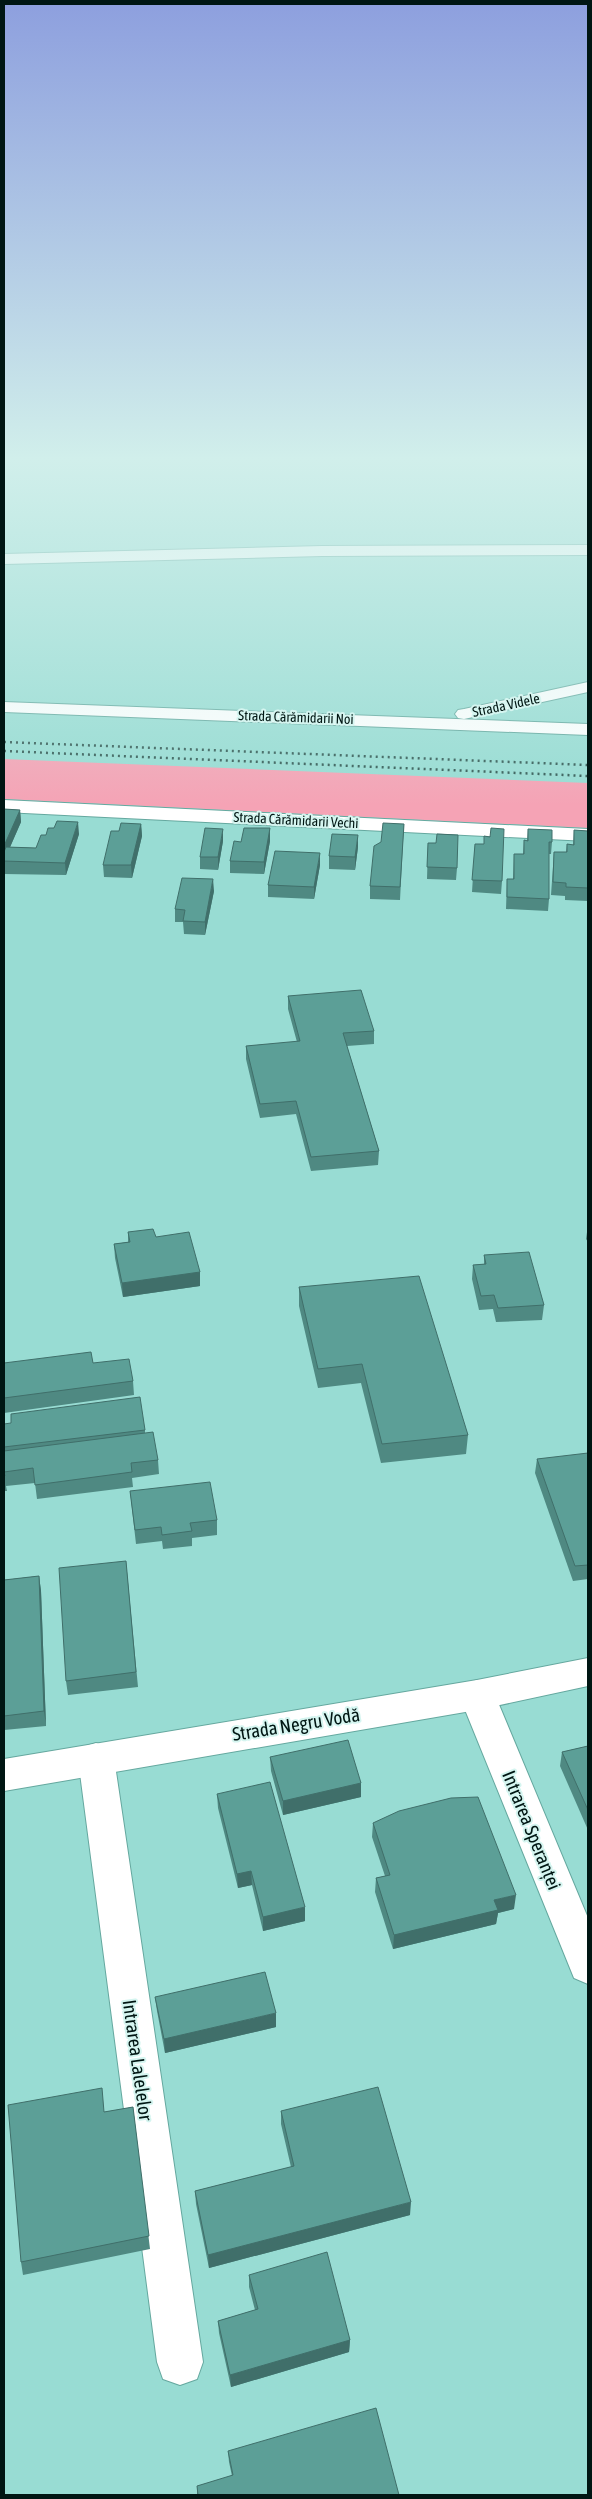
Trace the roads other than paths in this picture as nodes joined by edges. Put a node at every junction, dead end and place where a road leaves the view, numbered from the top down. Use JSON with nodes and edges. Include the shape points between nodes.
{"nodes":[{"id":1,"x":588,"y":687,"type":"edge"},
{"id":2,"x":4,"y":707,"type":"edge"},
{"id":3,"x":423,"y":722,"type":"junction"},
{"id":4,"x":588,"y":730,"type":"edge"},
{"id":5,"x":4,"y":806,"type":"edge"},
{"id":6,"x":588,"y":835,"type":"edge"},
{"id":7,"x":588,"y":1672,"type":"edge"},
{"id":8,"x":477,"y":1695,"type":"junction"},
{"id":9,"x":96,"y":1758,"type":"junction"},
{"id":10,"x":4,"y":1775,"type":"edge"},
{"id":11,"x":588,"y":1965,"type":"edge"},
{"id":12,"x":180,"y":2362,"type":"dead end"}],
"edges":[{"from":1,"to":3,"type":"street","name":"Strada Videle"},
{"from":2,"to":3,"type":"street","name":"Strada Cărămidarii Noi"},
{"from":3,"to":4,"type":"street","name":"Strada Cărămidarii Noi"},
{"from":5,"to":6,"type":"street","name":"Strada Cărămidarii Vechi"},
{"from":7,"to":8,"type":"street","name":"Strada Negru Vodă"},
{"from":8,"to":9,"type":"street","name":"Strada Negru Vodă"},
{"from":8,"to":11,"type":"street","name":"Intrarea Speranței"},
{"from":9,"to":10,"type":"street","name":"Strada Negru Vodă"},
{"from":9,"to":12,"type":"street","name":"Intrarea Lalelelor"}]}
